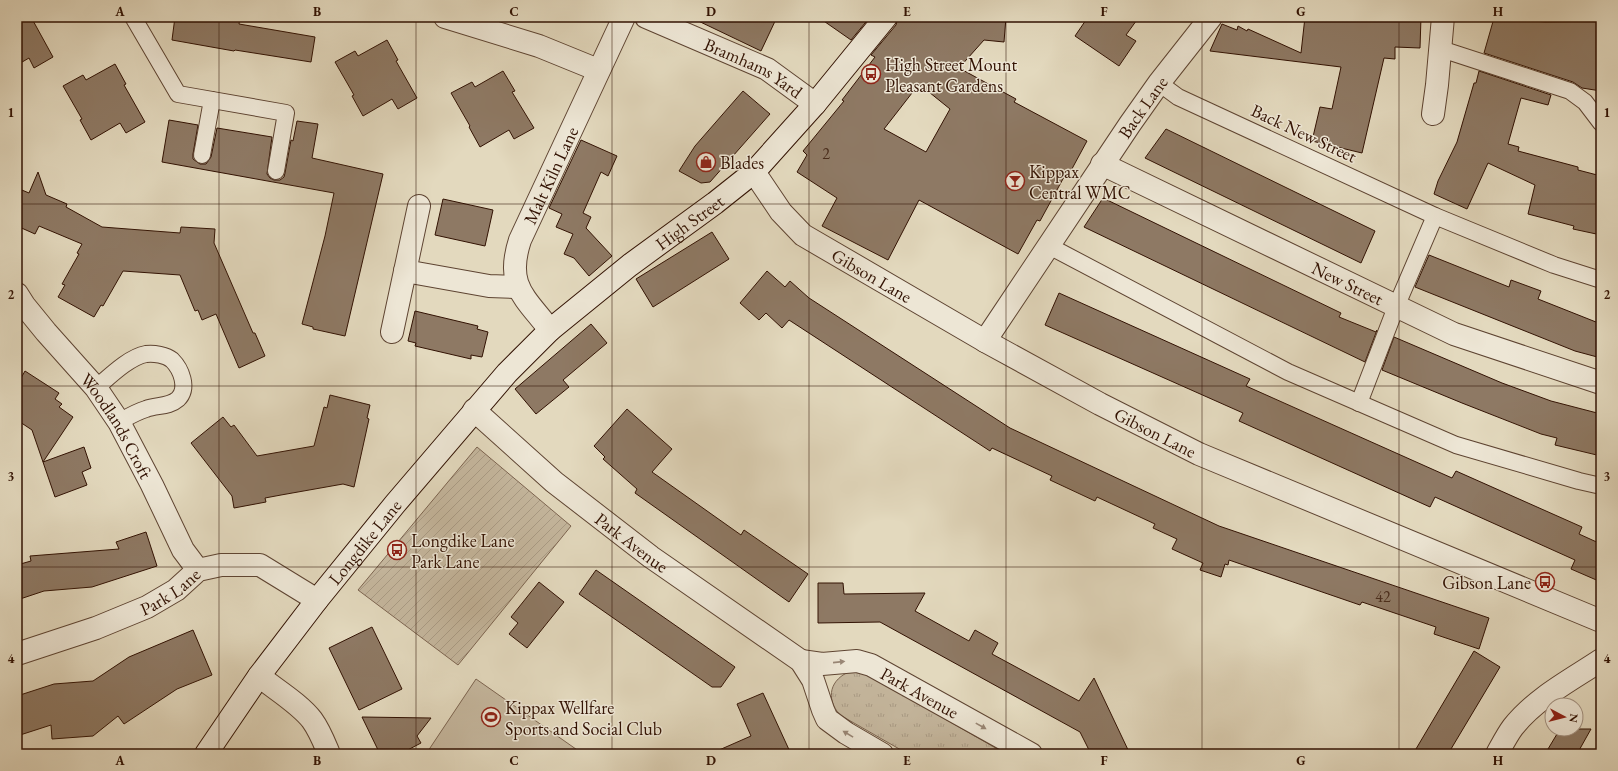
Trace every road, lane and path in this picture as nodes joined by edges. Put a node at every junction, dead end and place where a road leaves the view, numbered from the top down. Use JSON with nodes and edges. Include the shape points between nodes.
{"nodes":[{"id":1,"x":133,"y":17,"type":"edge"},
{"id":2,"x":445,"y":17,"type":"edge"},
{"id":3,"x":624,"y":17,"type":"edge"},
{"id":4,"x":646,"y":17,"type":"edge"},
{"id":5,"x":886,"y":17,"type":"edge"},
{"id":6,"x":1211,"y":17,"type":"edge"},
{"id":7,"x":1443,"y":17,"type":"edge"},
{"id":8,"x":1441,"y":49,"type":"junction"},
{"id":9,"x":598,"y":70,"type":"junction"},
{"id":10,"x":1159,"y":83,"type":"junction"},
{"id":11,"x":212,"y":100,"type":"junction"},
{"id":12,"x":815,"y":104,"type":"junction"},
{"id":13,"x":1432,"y":114,"type":"dead end"},
{"id":14,"x":1601,"y":123,"type":"edge"},
{"id":15,"x":202,"y":155,"type":"dead end"},
{"id":16,"x":1102,"y":164,"type":"junction"},
{"id":17,"x":276,"y":171,"type":"dead end"},
{"id":18,"x":754,"y":172,"type":"junction"},
{"id":19,"x":419,"y":206,"type":"dead end"},
{"id":20,"x":1436,"y":216,"type":"junction"},
{"id":21,"x":1049,"y":246,"type":"junction"},
{"id":22,"x":405,"y":272,"type":"junction"},
{"id":23,"x":1601,"y":280,"type":"edge"},
{"id":24,"x":517,"y":287,"type":"junction"},
{"id":25,"x":17,"y":294,"type":"edge"},
{"id":26,"x":1396,"y":307,"type":"junction"},
{"id":27,"x":550,"y":330,"type":"junction"},
{"id":28,"x":392,"y":332,"type":"dead end"},
{"id":29,"x":985,"y":341,"type":"junction"},
{"id":30,"x":1601,"y":383,"type":"edge"},
{"id":31,"x":96,"y":388,"type":"junction"},
{"id":32,"x":1360,"y":403,"type":"junction"},
{"id":33,"x":474,"y":410,"type":"junction"},
{"id":34,"x":119,"y":422,"type":"junction"},
{"id":35,"x":1601,"y":486,"type":"edge"},
{"id":36,"x":198,"y":570,"type":"junction"},
{"id":37,"x":317,"y":600,"type":"junction"},
{"id":38,"x":1601,"y":621,"type":"edge"},
{"id":39,"x":17,"y":654,"type":"edge"},
{"id":40,"x":1601,"y":660,"type":"edge"},
{"id":41,"x":800,"y":661,"type":"junction"},
{"id":42,"x":259,"y":676,"type":"junction"},
{"id":43,"x":206,"y":754,"type":"edge"},
{"id":44,"x":330,"y":754,"type":"edge"},
{"id":45,"x":882,"y":754,"type":"edge"},
{"id":46,"x":1031,"y":754,"type":"edge"},
{"id":47,"x":1497,"y":754,"type":"edge"}],
"edges":[{"from":1,"to":11,"type":"lane","via":[[178,94]]},
{"from":2,"to":9,"type":"street","via":[[539,46]]},
{"from":3,"to":9,"type":"street","name":"Malt Kiln Lane"},
{"from":4,"to":12,"type":"street","name":"Bramhams Yard","via":[[767,69]]},
{"from":5,"to":12,"type":"street","name":"High Street"},
{"from":6,"to":10,"type":"street","name":"Back Lane"},
{"from":7,"to":8,"type":"street"},
{"from":8,"to":13,"type":"street"},
{"from":8,"to":14,"type":"lane","via":[[1570,91],[1585,102]]},
{"from":9,"to":24,"type":"street","name":"Malt Kiln Lane","via":[[520,240],[515,256],[514,272]]},
{"from":10,"to":16,"type":"street","name":"Back Lane"},
{"from":10,"to":20,"type":"lane","name":"Back New Street","via":[[1178,97]]},
{"from":11,"to":15,"type":"lane"},
{"from":11,"to":17,"type":"lane","via":[[286,113]]},
{"from":12,"to":18,"type":"street","name":"High Street"},
{"from":16,"to":21,"type":"street","name":"Back Lane"},
{"from":16,"to":26,"type":"street","name":"New Street"},
{"from":18,"to":27,"type":"street","name":"High Street","via":[[630,265]]},
{"from":18,"to":29,"type":"street","name":"Gibson Lane","via":[[781,212],[804,235]]},
{"from":19,"to":22,"type":"street"},
{"from":20,"to":23,"type":"lane","name":"Back New Street","via":[[1554,265]]},
{"from":20,"to":26,"type":"lane"},
{"from":21,"to":29,"type":"street","name":"Back Lane"},
{"from":21,"to":32,"type":"lane","via":[[1288,372]]},
{"from":22,"to":24,"type":"street","via":[[489,286]]},
{"from":22,"to":28,"type":"street"},
{"from":24,"to":27,"type":"street","name":"Malt Kiln Lane"},
{"from":25,"to":31,"type":"street","name":"Woodlands Croft","via":[[42,327]]},
{"from":26,"to":30,"type":"street","name":"New Street","via":[[1454,334]]},
{"from":26,"to":32,"type":"lane"},
{"from":27,"to":33,"type":"street","name":"High Street","via":[[507,372]]},
{"from":29,"to":38,"type":"street","name":"Gibson Lane","via":[[1100,404],[1199,454]]},
{"from":31,"to":34,"type":"street","name":"Woodlands Croft"},
{"from":31,"to":34,"type":"lane","via":[[134,357],[146,354],[160,355],[171,360],[180,372],[183,378],[180,397],[173,402],[134,413]]},
{"from":32,"to":35,"type":"lane","via":[[1456,445]]},
{"from":33,"to":37,"type":"street","name":"Longdike Lane","via":[[377,524]]},
{"from":33,"to":41,"type":"street","name":"Park Avenue","via":[[554,482],[651,558]]},
{"from":34,"to":36,"type":"street","name":"Woodlands Croft","via":[[183,550]]},
{"from":36,"to":37,"type":"street","name":"Park Lane","via":[[221,565],[260,565]]},
{"from":36,"to":39,"type":"street","name":"Park Lane","via":[[176,590],[147,608]]},
{"from":37,"to":42,"type":"street","name":"Longdike Lane"},
{"from":40,"to":47,"type":"street","via":[[1526,712],[1512,728]]},
{"from":45,"to":41,"type":"street","name":"Park Avenue","one_way":true,"via":[[827,719],[813,680]]},
{"from":41,"to":46,"type":"street","name":"Park Avenue","one_way":true,"via":[[822,664],[857,661],[872,665]]},
{"from":42,"to":43,"type":"street","name":"Longdike Lane"},
{"from":42,"to":44,"type":"street","via":[[311,719]]}]}
